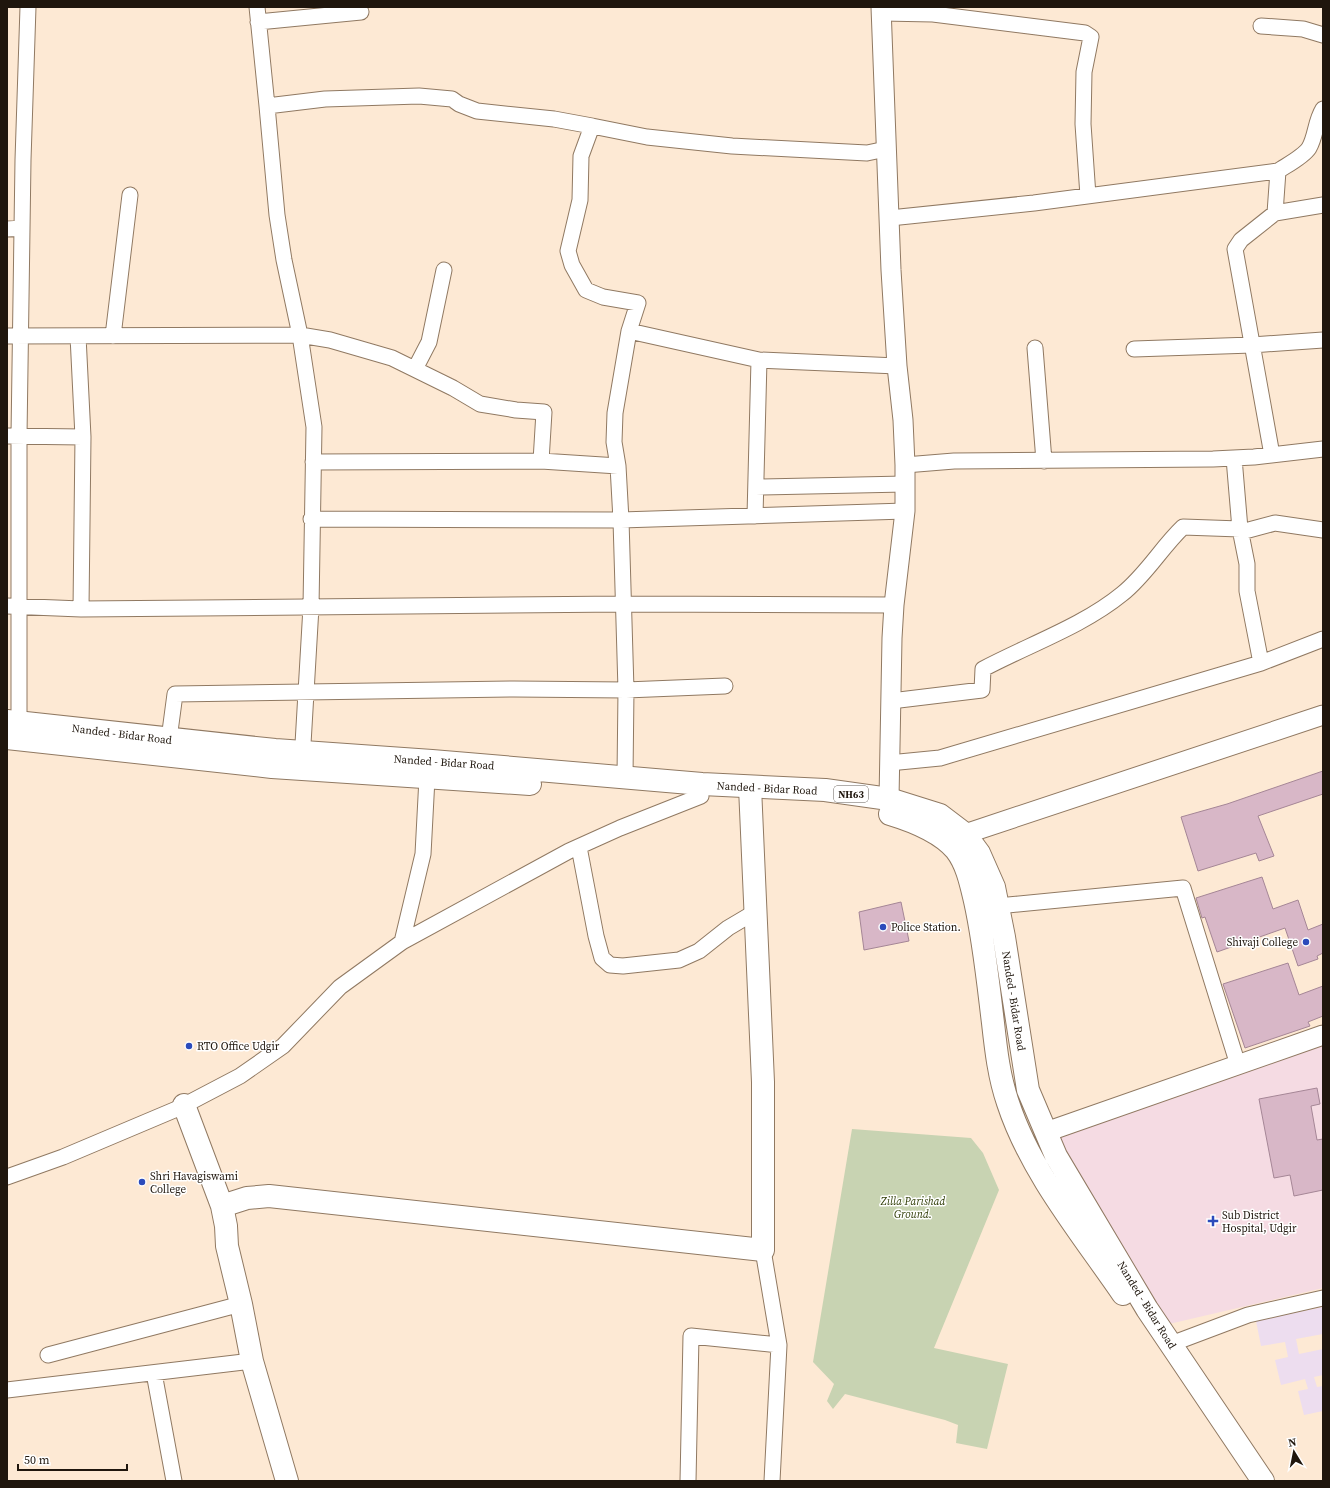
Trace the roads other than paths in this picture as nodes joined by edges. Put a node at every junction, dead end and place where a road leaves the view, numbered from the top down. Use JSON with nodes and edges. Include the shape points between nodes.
{"nodes":[{"id":1,"x":28,"y":7,"type":"edge"},
{"id":2,"x":882,"y":10,"type":"edge"},
{"id":3,"x":361,"y":12,"type":"dead end"},
{"id":4,"x":258,"y":14,"type":"edge"},
{"id":5,"x":1261,"y":26,"type":"dead end"},
{"id":6,"x":1323,"y":35,"type":"edge"},
{"id":7,"x":267,"y":106,"type":"junction"},
{"id":8,"x":1323,"y":109,"type":"edge"},
{"id":9,"x":592,"y":126,"type":"junction"},
{"id":10,"x":886,"y":149,"type":"junction"},
{"id":11,"x":1278,"y":171,"type":"junction"},
{"id":12,"x":130,"y":195,"type":"dead end"},
{"id":13,"x":1088,"y":196,"type":"junction"},
{"id":14,"x":1323,"y":205,"type":"edge"},
{"id":15,"x":1275,"y":213,"type":"junction"},
{"id":16,"x":890,"y":218,"type":"junction"},
{"id":17,"x":22,"y":228,"type":"junction"},
{"id":18,"x":7,"y":230,"type":"edge"},
{"id":19,"x":444,"y":270,"type":"dead end"},
{"id":20,"x":629,"y":331,"type":"junction"},
{"id":21,"x":14,"y":336,"type":"edge"},
{"id":22,"x":78,"y":336,"type":"junction"},
{"id":23,"x":113,"y":336,"type":"junction"},
{"id":24,"x":300,"y":336,"type":"junction"},
{"id":25,"x":1323,"y":340,"type":"edge"},
{"id":26,"x":1252,"y":345,"type":"junction"},
{"id":27,"x":1035,"y":348,"type":"dead end"},
{"id":28,"x":1134,"y":349,"type":"dead end"},
{"id":29,"x":759,"y":360,"type":"junction"},
{"id":30,"x":897,"y":366,"type":"junction"},
{"id":31,"x":415,"y":369,"type":"junction"},
{"id":32,"x":13,"y":436,"type":"edge"},
{"id":33,"x":83,"y":437,"type":"junction"},
{"id":34,"x":1323,"y":449,"type":"edge"},
{"id":35,"x":1272,"y":455,"type":"junction"},
{"id":36,"x":1234,"y":458,"type":"junction"},
{"id":37,"x":542,"y":461,"type":"junction"},
{"id":38,"x":1044,"y":461,"type":"junction"},
{"id":39,"x":313,"y":462,"type":"junction"},
{"id":40,"x":905,"y":465,"type":"junction"},
{"id":41,"x":618,"y":466,"type":"junction"},
{"id":42,"x":905,"y":484,"type":"junction"},
{"id":43,"x":756,"y":487,"type":"junction"},
{"id":44,"x":905,"y":511,"type":"junction"},
{"id":45,"x":755,"y":516,"type":"junction"},
{"id":46,"x":311,"y":519,"type":"junction"},
{"id":47,"x":621,"y":520,"type":"junction"},
{"id":48,"x":1240,"y":529,"type":"junction"},
{"id":49,"x":1323,"y":530,"type":"edge"},
{"id":50,"x":624,"y":604,"type":"junction"},
{"id":51,"x":13,"y":605,"type":"edge"},
{"id":52,"x":894,"y":605,"type":"junction"},
{"id":53,"x":310,"y":606,"type":"junction"},
{"id":54,"x":81,"y":609,"type":"junction"},
{"id":55,"x":1323,"y":639,"type":"edge"},
{"id":56,"x":1261,"y":663,"type":"junction"},
{"id":57,"x":725,"y":686,"type":"dead end"},
{"id":58,"x":626,"y":690,"type":"junction"},
{"id":59,"x":305,"y":692,"type":"junction"},
{"id":60,"x":891,"y":701,"type":"junction"},
{"id":61,"x":1323,"y":715,"type":"edge"},
{"id":62,"x":11,"y":727,"type":"edge"},
{"id":63,"x":169,"y":739,"type":"junction"},
{"id":64,"x":302,"y":761,"type":"junction"},
{"id":65,"x":889,"y":763,"type":"junction"},
{"id":66,"x":429,"y":770,"type":"junction"},
{"id":67,"x":625,"y":777,"type":"junction"},
{"id":68,"x":750,"y":793,"type":"junction"},
{"id":69,"x":701,"y":796,"type":"junction"},
{"id":70,"x":889,"y":799,"type":"junction"},
{"id":71,"x":964,"y":834,"type":"junction"},
{"id":72,"x":579,"y":846,"type":"junction"},
{"id":73,"x":998,"y":906,"type":"junction"},
{"id":74,"x":756,"y":912,"type":"junction"},
{"id":75,"x":402,"y":942,"type":"junction"},
{"id":76,"x":1323,"y":1035,"type":"edge"},
{"id":77,"x":1238,"y":1065,"type":"junction"},
{"id":78,"x":184,"y":1105,"type":"junction"},
{"id":79,"x":1046,"y":1132,"type":"junction"},
{"id":80,"x":7,"y":1177,"type":"edge"},
{"id":81,"x":222,"y":1206,"type":"junction"},
{"id":82,"x":763,"y":1250,"type":"junction"},
{"id":83,"x":1323,"y":1298,"type":"edge"},
{"id":84,"x":241,"y":1304,"type":"junction"},
{"id":85,"x":1171,"y":1344,"type":"junction"},
{"id":86,"x":779,"y":1345,"type":"junction"},
{"id":87,"x":48,"y":1355,"type":"dead end"},
{"id":88,"x":252,"y":1360,"type":"junction"},
{"id":89,"x":154,"y":1372,"type":"junction"},
{"id":90,"x":7,"y":1390,"type":"edge"},
{"id":91,"x":174,"y":1481,"type":"edge"},
{"id":92,"x":287,"y":1481,"type":"edge"},
{"id":93,"x":688,"y":1481,"type":"edge"},
{"id":94,"x":772,"y":1481,"type":"edge"},
{"id":95,"x":1249,"y":1481,"type":"edge"},
{"id":96,"x":1263,"y":1481,"type":"edge"}],
"edges":[{"from":1,"to":17,"type":"street"},
{"from":2,"to":10,"type":"street"},
{"from":2,"to":13,"type":"street","via":[[1085,33],[1091,37],[1084,72],[1083,124]]},
{"from":3,"to":4,"type":"street"},
{"from":4,"to":7,"type":"street"},
{"from":5,"to":6,"type":"street","via":[[1303,30]]},
{"from":7,"to":9,"type":"street","via":[[325,98],[419,96],[452,99],[477,111],[554,118]]},
{"from":7,"to":24,"type":"street","via":[[277,215]]},
{"from":8,"to":11,"type":"street","via":[[1308,150]]},
{"from":9,"to":10,"type":"street","via":[[648,137],[732,146],[867,153]]},
{"from":9,"to":20,"type":"street","via":[[581,156],[580,200],[568,251],[572,265],[586,290],[602,297],[638,304]]},
{"from":10,"to":16,"type":"street"},
{"from":11,"to":13,"type":"street"},
{"from":11,"to":15,"type":"street"},
{"from":12,"to":23,"type":"street"},
{"from":13,"to":16,"type":"street"},
{"from":14,"to":15,"type":"street"},
{"from":15,"to":26,"type":"street","via":[[1242,240],[1235,249]]},
{"from":16,"to":30,"type":"street"},
{"from":17,"to":18,"type":"street"},
{"from":17,"to":21,"type":"street"},
{"from":19,"to":31,"type":"street","via":[[429,342]]},
{"from":20,"to":29,"type":"street"},
{"from":20,"to":41,"type":"street","via":[[616,413],[614,442]]},
{"from":21,"to":22,"type":"street"},
{"from":21,"to":32,"type":"street"},
{"from":22,"to":23,"type":"street"},
{"from":22,"to":33,"type":"street"},
{"from":23,"to":24,"type":"street"},
{"from":24,"to":31,"type":"street","via":[[330,340],[392,358]]},
{"from":24,"to":39,"type":"street","via":[[314,427]]},
{"from":25,"to":26,"type":"street"},
{"from":26,"to":28,"type":"street"},
{"from":26,"to":35,"type":"street"},
{"from":27,"to":38,"type":"street"},
{"from":29,"to":30,"type":"street"},
{"from":29,"to":43,"type":"street"},
{"from":30,"to":40,"type":"street"},
{"from":31,"to":37,"type":"street","via":[[480,404],[544,412]]},
{"from":32,"to":33,"type":"street"},
{"from":32,"to":51,"type":"street"},
{"from":33,"to":54,"type":"street"},
{"from":34,"to":35,"type":"street"},
{"from":35,"to":36,"type":"street"},
{"from":36,"to":38,"type":"street"},
{"from":36,"to":48,"type":"street"},
{"from":37,"to":39,"type":"street"},
{"from":37,"to":41,"type":"street"},
{"from":38,"to":40,"type":"street","via":[[954,461]]},
{"from":39,"to":46,"type":"street"},
{"from":40,"to":42,"type":"street"},
{"from":41,"to":47,"type":"street"},
{"from":42,"to":43,"type":"street"},
{"from":42,"to":44,"type":"street"},
{"from":43,"to":45,"type":"street"},
{"from":44,"to":45,"type":"street"},
{"from":44,"to":52,"type":"street"},
{"from":45,"to":47,"type":"street"},
{"from":46,"to":47,"type":"street"},
{"from":46,"to":53,"type":"street"},
{"from":47,"to":50,"type":"street"},
{"from":48,"to":49,"type":"street","via":[[1245,531],[1275,523]]},
{"from":48,"to":56,"type":"street","via":[[1247,564],[1247,590]]},
{"from":48,"to":60,"type":"street","via":[[1183,527],[1168,542],[1146,572],[1086,620],[983,669],[982,690]]},
{"from":50,"to":52,"type":"street"},
{"from":50,"to":53,"type":"street"},
{"from":50,"to":58,"type":"street"},
{"from":51,"to":54,"type":"street"},
{"from":51,"to":62,"type":"street"},
{"from":52,"to":60,"type":"street"},
{"from":53,"to":54,"type":"street"},
{"from":53,"to":59,"type":"street"},
{"from":55,"to":56,"type":"street"},
{"from":56,"to":65,"type":"street","via":[[940,758]]},
{"from":57,"to":58,"type":"street"},
{"from":58,"to":59,"type":"street"},
{"from":58,"to":67,"type":"street"},
{"from":59,"to":63,"type":"street","via":[[174,694]]},
{"from":59,"to":64,"type":"street"},
{"from":60,"to":65,"type":"street"},
{"from":61,"to":71,"type":"street"},
{"from":62,"to":63,"type":"main road","name":"Nanded - Bidar Road","number":"NH63"},
{"from":62,"to":64,"type":"main road","name":"Nanded - Bidar Road","number":"NH63"},
{"from":63,"to":64,"type":"main road","name":"Nanded - Bidar Road","number":"NH63"},
{"from":64,"to":66,"type":"main road","name":"Nanded - Bidar Road","number":"NH63"},
{"from":65,"to":70,"type":"street"},
{"from":66,"to":67,"type":"main road","name":"Nanded - Bidar Road","number":"NH63"},
{"from":66,"to":69,"type":"main road","name":"Nanded - Bidar Road","number":"NH63"},
{"from":66,"to":75,"type":"street","via":[[423,854]]},
{"from":67,"to":68,"type":"main road","name":"Nanded - Bidar Road","number":"NH63"},
{"from":68,"to":69,"type":"main road","name":"Nanded - Bidar Road","number":"NH63"},
{"from":68,"to":70,"type":"main road","name":"Nanded - Bidar Road","number":"NH63","via":[[825,790]]},
{"from":68,"to":74,"type":"main road"},
{"from":68,"to":95,"type":"main road","name":"Nanded - Bidar Road","number":"NH63","via":[[875,809],[912,821],[937,834],[956,850],[968,874],[979,917],[998,1067],[1008,1103],[1026,1147],[1040,1173]]},
{"from":69,"to":72,"type":"street"},
{"from":70,"to":71,"type":"main road","name":"Nanded - Bidar Road","number":"NH63","via":[[940,815]]},
{"from":71,"to":73,"type":"main road","name":"Nanded - Bidar Road","number":"NH63","via":[[979,853],[994,887]]},
{"from":72,"to":74,"type":"street","via":[[596,936],[602,958],[610,965],[679,960],[699,951],[728,928]]},
{"from":72,"to":75,"type":"street"},
{"from":73,"to":77,"type":"street","via":[[1183,888]]},
{"from":73,"to":79,"type":"main road","name":"Nanded - Bidar Road","number":"NH63","via":[[1028,1090]]},
{"from":74,"to":82,"type":"main road","via":[[764,1082]]},
{"from":75,"to":78,"type":"street","via":[[340,987],[283,1046],[240,1076]]},
{"from":76,"to":77,"type":"street"},
{"from":77,"to":79,"type":"street"},
{"from":78,"to":80,"type":"street","via":[[63,1157]]},
{"from":78,"to":81,"type":"main road"},
{"from":79,"to":85,"type":"main road","name":"Nanded - Bidar Road","number":"NH63","via":[[1056,1156],[1147,1309]]},
{"from":81,"to":82,"type":"main road","via":[[247,1198],[269,1196]]},
{"from":81,"to":84,"type":"main road","via":[[227,1246]]},
{"from":82,"to":86,"type":"street"},
{"from":83,"to":85,"type":"street","via":[[1248,1315]]},
{"from":84,"to":87,"type":"street"},
{"from":84,"to":88,"type":"main road"},
{"from":85,"to":96,"type":"main road","name":"Nanded - Bidar Road","number":"NH63"},
{"from":86,"to":93,"type":"street","via":[[691,1336]]},
{"from":86,"to":94,"type":"street"},
{"from":88,"to":89,"type":"street"},
{"from":88,"to":92,"type":"main road"},
{"from":89,"to":90,"type":"street"},
{"from":89,"to":91,"type":"street"}]}
